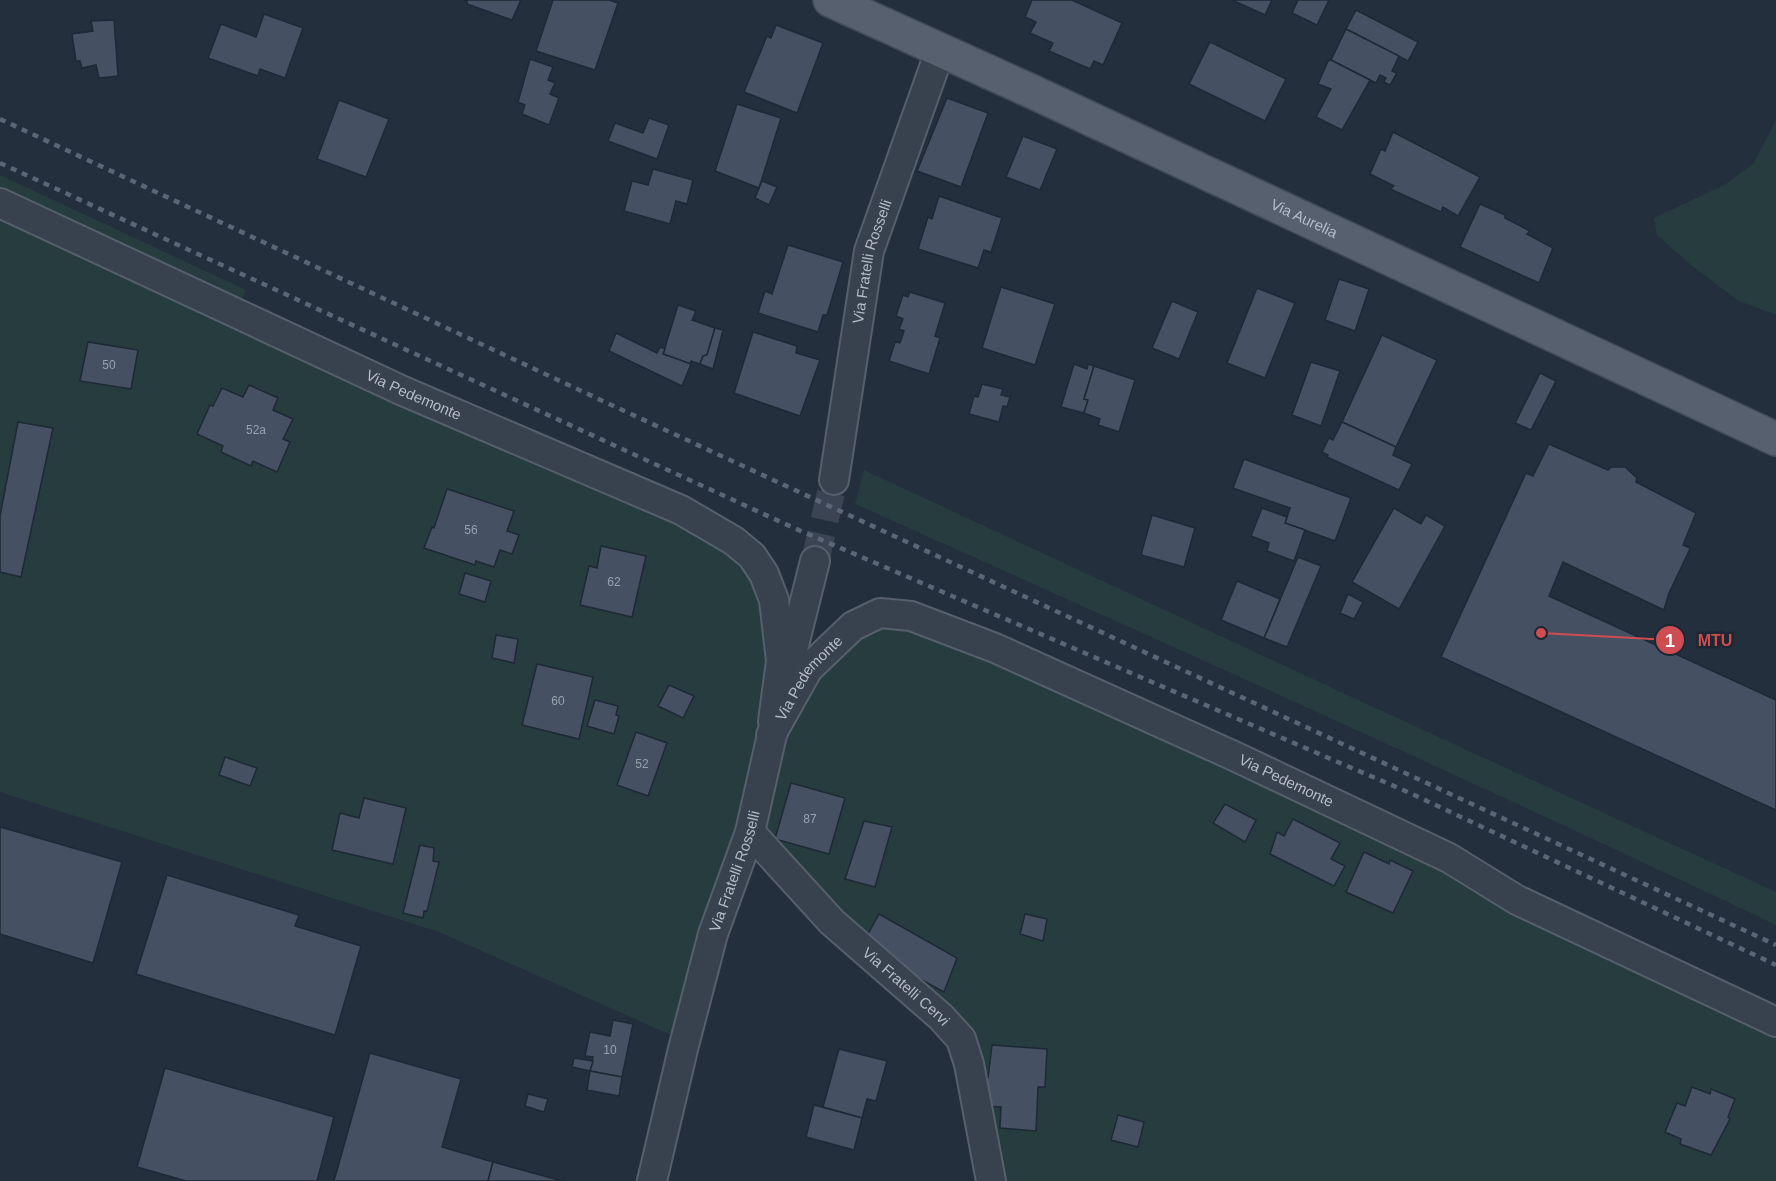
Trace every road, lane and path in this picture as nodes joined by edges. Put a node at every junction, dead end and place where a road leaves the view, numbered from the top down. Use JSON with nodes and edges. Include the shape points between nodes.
{"nodes":[{"id":1,"x":830,"y":0,"type":"edge"},
{"id":2,"x":940,"y":51,"type":"junction"},
{"id":3,"x":0,"y":203,"type":"edge"},
{"id":4,"x":1776,"y":439,"type":"edge"},
{"id":5,"x":834,"y":480,"type":"tunnel mouth"},
{"id":6,"x":815,"y":561,"type":"tunnel mouth"},
{"id":7,"x":771,"y":735,"type":"junction"},
{"id":8,"x":750,"y":832,"type":"junction"},
{"id":9,"x":1776,"y":1022,"type":"edge"},
{"id":10,"x":652,"y":1181,"type":"edge"},
{"id":11,"x":991,"y":1181,"type":"edge"}],
"edges":[{"from":1,"to":2,"type":"main road","name":"Via Aurelia"},
{"from":2,"to":4,"type":"main road","name":"Via Aurelia"},
{"from":2,"to":5,"type":"street","name":"Via Fratelli Rosselli","via":[[869,251]]},
{"from":3,"to":7,"type":"street","name":"Via Pedemonte","via":[[403,391],[681,510],[734,541],[752,556],[774,600],[781,661]]},
{"from":6,"to":7,"type":"street","name":"Via Fratelli Rosselli"},
{"from":7,"to":8,"type":"street","name":"Via Fratelli Rosselli"},
{"from":7,"to":9,"type":"street","name":"Via Pedemonte","via":[[808,669],[853,626],[880,613],[911,616],[995,648],[1234,756],[1449,858],[1517,900]]},
{"from":8,"to":10,"type":"street","name":"Via Fratelli Rosselli","via":[[713,934]]},
{"from":8,"to":11,"type":"street","name":"Via Fratelli Cervi","via":[[832,922],[961,1038]]}]}
